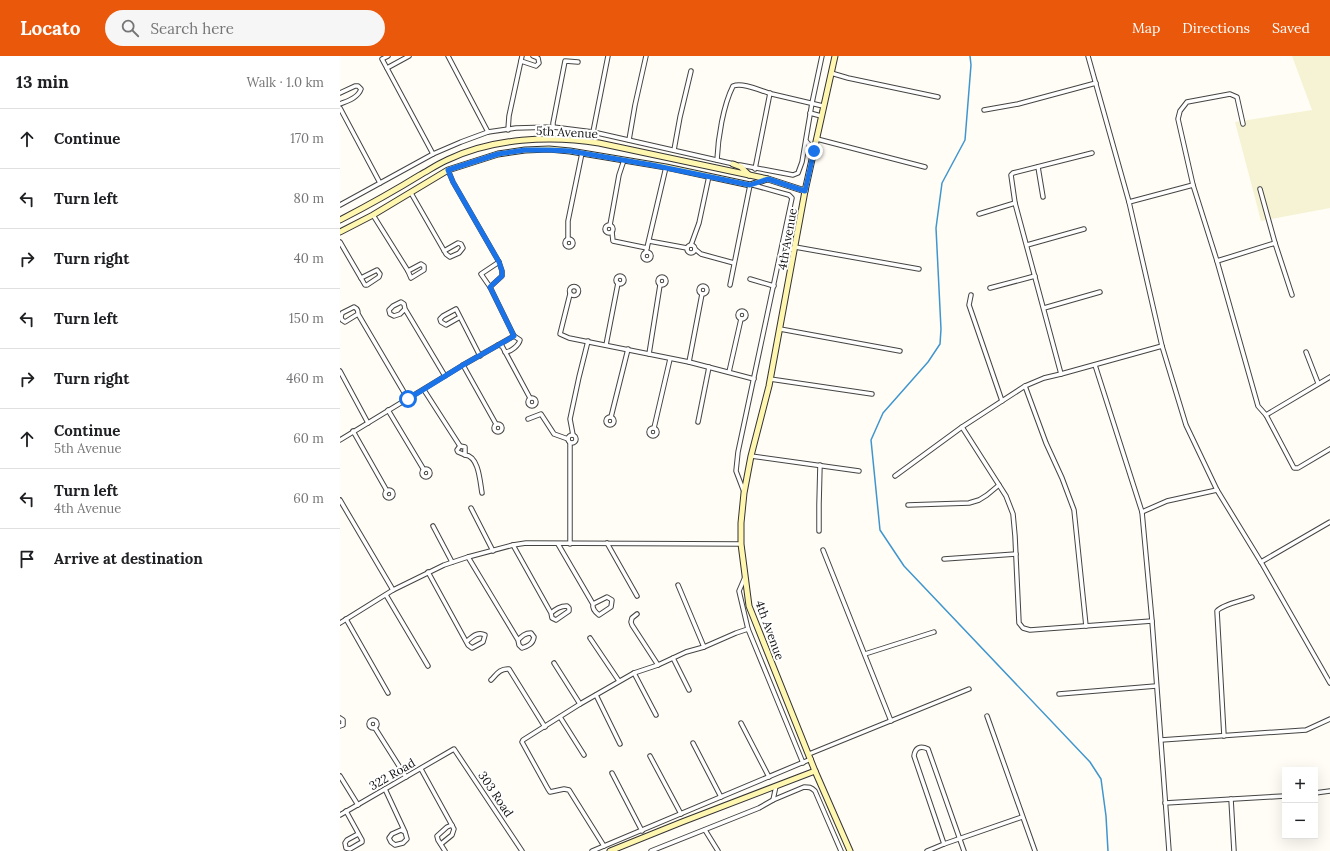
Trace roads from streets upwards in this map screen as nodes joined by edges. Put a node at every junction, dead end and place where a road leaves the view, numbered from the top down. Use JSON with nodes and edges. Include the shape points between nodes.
{"nodes":[{"id":1,"x":388,"y":56,"type":"edge"},
{"id":2,"x":409,"y":56,"type":"edge"},
{"id":3,"x":448,"y":56,"type":"edge"},
{"id":4,"x":522,"y":56,"type":"edge"},
{"id":5,"x":533,"y":56,"type":"edge"},
{"id":6,"x":608,"y":56,"type":"edge"},
{"id":7,"x":646,"y":56,"type":"edge"},
{"id":8,"x":822,"y":56,"type":"edge"},
{"id":9,"x":835,"y":56,"type":"edge"},
{"id":10,"x":1088,"y":56,"type":"edge"},
{"id":11,"x":521,"y":61,"type":"junction"},
{"id":12,"x":578,"y":62,"type":"dead end"},
{"id":13,"x":387,"y":68,"type":"junction"},
{"id":14,"x":691,"y":71,"type":"dead end"},
{"id":15,"x":831,"y":73,"type":"junction"},
{"id":16,"x":1096,"y":84,"type":"junction"},
{"id":17,"x":770,"y":93,"type":"junction"},
{"id":18,"x":340,"y":94,"type":"edge"},
{"id":19,"x":938,"y":97,"type":"dead end"},
{"id":20,"x":812,"y":103,"type":"junction"},
{"id":21,"x":340,"y":104,"type":"edge"},
{"id":22,"x":823,"y":106,"type":"junction"},
{"id":23,"x":340,"y":108,"type":"edge"},
{"id":24,"x":984,"y":110,"type":"dead end"},
{"id":25,"x":810,"y":113,"type":"junction"},
{"id":26,"x":822,"y":116,"type":"junction"},
{"id":27,"x":1243,"y":124,"type":"dead end"},
{"id":28,"x":553,"y":127,"type":"junction"},
{"id":29,"x":508,"y":130,"type":"junction"},
{"id":30,"x":488,"y":132,"type":"junction"},
{"id":31,"x":593,"y":132,"type":"junction"},
{"id":32,"x":817,"y":139,"type":"junction"},
{"id":33,"x":629,"y":140,"type":"junction"},
{"id":34,"x":806,"y":141,"type":"junction"},
{"id":35,"x":674,"y":150,"type":"junction"},
{"id":36,"x":814,"y":151,"type":"junction"},
{"id":37,"x":582,"y":153,"type":"junction"},
{"id":38,"x":1092,"y":153,"type":"dead end"},
{"id":39,"x":433,"y":154,"type":"junction"},
{"id":40,"x":624,"y":160,"type":"junction"},
{"id":41,"x":717,"y":160,"type":"junction"},
{"id":42,"x":733,"y":164,"type":"junction"},
{"id":43,"x":666,"y":167,"type":"junction"},
{"id":44,"x":925,"y":167,"type":"dead end"},
{"id":45,"x":1038,"y":167,"type":"junction"},
{"id":46,"x":755,"y":169,"type":"junction"},
{"id":47,"x":448,"y":170,"type":"junction"},
{"id":48,"x":709,"y":176,"type":"junction"},
{"id":49,"x":750,"y":176,"type":"junction"},
{"id":50,"x":768,"y":179,"type":"junction"},
{"id":51,"x":380,"y":183,"type":"junction"},
{"id":52,"x":751,"y":185,"type":"junction"},
{"id":53,"x":1193,"y":185,"type":"junction"},
{"id":54,"x":1260,"y":189,"type":"dead end"},
{"id":55,"x":805,"y":191,"type":"junction"},
{"id":56,"x":411,"y":193,"type":"junction"},
{"id":57,"x":1043,"y":197,"type":"dead end"},
{"id":58,"x":1129,"y":202,"type":"junction"},
{"id":59,"x":1015,"y":203,"type":"junction"},
{"id":60,"x":340,"y":205,"type":"edge"},
{"id":61,"x":979,"y":214,"type":"dead end"},
{"id":62,"x":373,"y":215,"type":"junction"},
{"id":63,"x":340,"y":220,"type":"edge"},
{"id":64,"x":610,"y":225,"type":"junction"},
{"id":65,"x":1084,"y":229,"type":"dead end"},
{"id":66,"x":340,"y":232,"type":"edge"},
{"id":67,"x":612,"y":232,"type":"junction"},
{"id":68,"x":568,"y":239,"type":"dead end"},
{"id":69,"x":649,"y":241,"type":"junction"},
{"id":70,"x":340,"y":242,"type":"edge"},
{"id":71,"x":1276,"y":243,"type":"junction"},
{"id":72,"x":1027,"y":245,"type":"junction"},
{"id":73,"x":689,"y":246,"type":"junction"},
{"id":74,"x":796,"y":247,"type":"junction"},
{"id":75,"x":695,"y":249,"type":"junction"},
{"id":76,"x":444,"y":251,"type":"junction"},
{"id":77,"x":780,"y":256,"type":"junction"},
{"id":78,"x":1217,"y":261,"type":"junction"},
{"id":79,"x":499,"y":262,"type":"junction"},
{"id":80,"x":734,"y":263,"type":"junction"},
{"id":81,"x":920,"y":269,"type":"dead end"},
{"id":82,"x":408,"y":271,"type":"junction"},
{"id":83,"x":1035,"y":276,"type":"junction"},
{"id":84,"x":361,"y":278,"type":"junction"},
{"id":85,"x":750,"y":279,"type":"dead end"},
{"id":86,"x":618,"y":283,"type":"dead end"},
{"id":87,"x":660,"y":285,"type":"dead end"},
{"id":88,"x":730,"y":285,"type":"dead end"},
{"id":89,"x":774,"y":286,"type":"junction"},
{"id":90,"x":490,"y":287,"type":"junction"},
{"id":91,"x":990,"y":288,"type":"dead end"},
{"id":92,"x":1100,"y":292,"type":"dead end"},
{"id":93,"x":570,"y":294,"type":"dead end"},
{"id":94,"x":702,"y":294,"type":"dead end"},
{"id":95,"x":971,"y":295,"type":"dead end"},
{"id":96,"x":1292,"y":295,"type":"dead end"},
{"id":97,"x":1044,"y":308,"type":"junction"},
{"id":98,"x":405,"y":309,"type":"junction"},
{"id":99,"x":358,"y":314,"type":"junction"},
{"id":100,"x":460,"y":317,"type":"junction"},
{"id":101,"x":741,"y":319,"type":"dead end"},
{"id":102,"x":780,"y":329,"type":"junction"},
{"id":103,"x":514,"y":336,"type":"junction"},
{"id":104,"x":588,"y":341,"type":"junction"},
{"id":105,"x":498,"y":345,"type":"junction"},
{"id":106,"x":606,"y":345,"type":"junction"},
{"id":107,"x":1162,"y":346,"type":"junction"},
{"id":108,"x":628,"y":349,"type":"junction"},
{"id":109,"x":900,"y":351,"type":"dead end"},
{"id":110,"x":505,"y":352,"type":"junction"},
{"id":111,"x":1306,"y":352,"type":"dead end"},
{"id":112,"x":649,"y":354,"type":"junction"},
{"id":113,"x":480,"y":356,"type":"junction"},
{"id":114,"x":670,"y":359,"type":"junction"},
{"id":115,"x":689,"y":362,"type":"junction"},
{"id":116,"x":463,"y":365,"type":"junction"},
{"id":117,"x":1094,"y":365,"type":"junction"},
{"id":118,"x":709,"y":367,"type":"junction"},
{"id":119,"x":340,"y":371,"type":"edge"},
{"id":120,"x":729,"y":372,"type":"junction"},
{"id":121,"x":1061,"y":374,"type":"junction"},
{"id":122,"x":445,"y":376,"type":"junction"},
{"id":123,"x":1330,"y":377,"type":"edge"},
{"id":124,"x":754,"y":379,"type":"junction"},
{"id":125,"x":770,"y":379,"type":"junction"},
{"id":126,"x":1318,"y":383,"type":"junction"},
{"id":127,"x":1025,"y":386,"type":"junction"},
{"id":128,"x":424,"y":390,"type":"junction"},
{"id":129,"x":872,"y":394,"type":"dead end"},
{"id":130,"x":530,"y":398,"type":"dead end"},
{"id":131,"x":408,"y":399,"type":"junction"},
{"id":132,"x":1002,"y":401,"type":"junction"},
{"id":133,"x":388,"y":410,"type":"junction"},
{"id":134,"x":1266,"y":415,"type":"junction"},
{"id":135,"x":611,"y":417,"type":"dead end"},
{"id":136,"x":528,"y":419,"type":"dead end"},
{"id":137,"x":698,"y":422,"type":"dead end"},
{"id":138,"x":368,"y":423,"type":"junction"},
{"id":139,"x":496,"y":424,"type":"dead end"},
{"id":140,"x":962,"y":427,"type":"junction"},
{"id":141,"x":654,"y":428,"type":"dead end"},
{"id":142,"x":353,"y":432,"type":"junction"},
{"id":143,"x":573,"y":435,"type":"junction"},
{"id":144,"x":340,"y":440,"type":"edge"},
{"id":145,"x":569,"y":441,"type":"junction"},
{"id":146,"x":460,"y":446,"type":"junction"},
{"id":147,"x":1330,"y":449,"type":"edge"},
{"id":148,"x":465,"y":455,"type":"junction"},
{"id":149,"x":751,"y":456,"type":"junction"},
{"id":150,"x":820,"y":464,"type":"junction"},
{"id":151,"x":424,"y":470,"type":"dead end"},
{"id":152,"x":859,"y":471,"type":"dead end"},
{"id":153,"x":895,"y":476,"type":"dead end"},
{"id":154,"x":999,"y":485,"type":"junction"},
{"id":155,"x":1217,"y":490,"type":"junction"},
{"id":156,"x":387,"y":491,"type":"dead end"},
{"id":157,"x":482,"y":493,"type":"dead end"},
{"id":158,"x":744,"y":493,"type":"junction"},
{"id":159,"x":340,"y":500,"type":"edge"},
{"id":160,"x":908,"y":505,"type":"dead end"},
{"id":161,"x":471,"y":508,"type":"dead end"},
{"id":162,"x":1142,"y":512,"type":"junction"},
{"id":163,"x":1330,"y":522,"type":"edge"},
{"id":164,"x":433,"y":526,"type":"dead end"},
{"id":165,"x":819,"y":531,"type":"dead end"},
{"id":166,"x":607,"y":543,"type":"junction"},
{"id":167,"x":558,"y":544,"type":"junction"},
{"id":168,"x":570,"y":544,"type":"junction"},
{"id":169,"x":741,"y":544,"type":"junction"},
{"id":170,"x":513,"y":545,"type":"junction"},
{"id":171,"x":823,"y":550,"type":"dead end"},
{"id":172,"x":493,"y":551,"type":"junction"},
{"id":173,"x":1016,"y":554,"type":"junction"},
{"id":174,"x":468,"y":557,"type":"junction"},
{"id":175,"x":944,"y":559,"type":"dead end"},
{"id":176,"x":452,"y":562,"type":"junction"},
{"id":177,"x":1261,"y":562,"type":"junction"},
{"id":178,"x":428,"y":572,"type":"junction"},
{"id":179,"x":745,"y":576,"type":"junction"},
{"id":180,"x":678,"y":585,"type":"dead end"},
{"id":181,"x":393,"y":590,"type":"junction"},
{"id":182,"x":386,"y":595,"type":"junction"},
{"id":183,"x":637,"y":596,"type":"dead end"},
{"id":184,"x":1252,"y":596,"type":"dead end"},
{"id":185,"x":593,"y":604,"type":"junction"},
{"id":186,"x":551,"y":612,"type":"junction"},
{"id":187,"x":637,"y":614,"type":"dead end"},
{"id":188,"x":346,"y":619,"type":"junction"},
{"id":189,"x":1152,"y":621,"type":"junction"},
{"id":190,"x":340,"y":622,"type":"edge"},
{"id":191,"x":1086,"y":626,"type":"junction"},
{"id":192,"x":748,"y":629,"type":"junction"},
{"id":193,"x":934,"y":632,"type":"dead end"},
{"id":194,"x":590,"y":638,"type":"dead end"},
{"id":195,"x":518,"y":640,"type":"junction"},
{"id":196,"x":467,"y":641,"type":"junction"},
{"id":197,"x":704,"y":647,"type":"junction"},
{"id":198,"x":865,"y":654,"type":"junction"},
{"id":199,"x":673,"y":658,"type":"junction"},
{"id":200,"x":554,"y":664,"type":"dead end"},
{"id":201,"x":658,"y":665,"type":"junction"},
{"id":202,"x":428,"y":666,"type":"dead end"},
{"id":203,"x":634,"y":674,"type":"junction"},
{"id":204,"x":491,"y":680,"type":"dead end"},
{"id":205,"x":618,"y":681,"type":"junction"},
{"id":206,"x":1330,"y":683,"type":"edge"},
{"id":207,"x":1156,"y":686,"type":"junction"},
{"id":208,"x":969,"y":689,"type":"dead end"},
{"id":209,"x":689,"y":690,"type":"dead end"},
{"id":210,"x":388,"y":693,"type":"dead end"},
{"id":211,"x":1059,"y":694,"type":"dead end"},
{"id":212,"x":596,"y":695,"type":"junction"},
{"id":213,"x":580,"y":704,"type":"junction"},
{"id":214,"x":656,"y":715,"type":"dead end"},
{"id":215,"x":987,"y":716,"type":"dead end"},
{"id":216,"x":560,"y":717,"type":"junction"},
{"id":217,"x":340,"y":718,"type":"edge"},
{"id":218,"x":1330,"y":719,"type":"edge"},
{"id":219,"x":891,"y":721,"type":"junction"},
{"id":220,"x":741,"y":722,"type":"dead end"},
{"id":221,"x":340,"y":726,"type":"edge"},
{"id":222,"x":545,"y":727,"type":"junction"},
{"id":223,"x":375,"y":728,"type":"dead end"},
{"id":224,"x":1224,"y":736,"type":"junction"},
{"id":225,"x":1161,"y":740,"type":"junction"},
{"id":226,"x":692,"y":743,"type":"dead end"},
{"id":227,"x":620,"y":744,"type":"dead end"},
{"id":228,"x":454,"y":749,"type":"joint"},
{"id":229,"x":584,"y":755,"type":"dead end"},
{"id":230,"x":650,"y":756,"type":"dead end"},
{"id":231,"x":810,"y":757,"type":"junction"},
{"id":232,"x":803,"y":763,"type":"junction"},
{"id":233,"x":421,"y":769,"type":"junction"},
{"id":234,"x":815,"y":771,"type":"junction"},
{"id":235,"x":612,"y":773,"type":"dead end"},
{"id":236,"x":340,"y":776,"type":"edge"},
{"id":237,"x":406,"y":777,"type":"junction"},
{"id":238,"x":769,"y":777,"type":"junction"},
{"id":239,"x":776,"y":786,"type":"junction"},
{"id":240,"x":385,"y":789,"type":"junction"},
{"id":241,"x":1330,"y":791,"type":"edge"},
{"id":242,"x":1318,"y":793,"type":"edge"},
{"id":243,"x":1282,"y":796,"type":"edge"},
{"id":244,"x":721,"y":797,"type":"junction"},
{"id":245,"x":1231,"y":799,"type":"junction"},
{"id":246,"x":773,"y":800,"type":"junction"},
{"id":247,"x":1165,"y":803,"type":"junction"},
{"id":248,"x":358,"y":805,"type":"junction"},
{"id":249,"x":346,"y":811,"type":"junction"},
{"id":250,"x":681,"y":814,"type":"junction"},
{"id":251,"x":340,"y":815,"type":"edge"},
{"id":252,"x":1022,"y":817,"type":"junction"},
{"id":253,"x":452,"y":825,"type":"junction"},
{"id":254,"x":705,"y":830,"type":"junction"},
{"id":255,"x":642,"y":831,"type":"junction"},
{"id":256,"x":405,"y":832,"type":"junction"},
{"id":257,"x":358,"y":834,"type":"junction"},
{"id":258,"x":960,"y":838,"type":"junction"},
{"id":259,"x":441,"y":844,"type":"junction"},
{"id":260,"x":944,"y":844,"type":"junction"},
{"id":261,"x":604,"y":846,"type":"junction"},
{"id":262,"x":662,"y":846,"type":"junction"},
{"id":263,"x":445,"y":851,"type":"edge"},
{"id":264,"x":522,"y":851,"type":"edge"},
{"id":265,"x":592,"y":851,"type":"edge"},
{"id":266,"x":610,"y":851,"type":"edge"},
{"id":267,"x":651,"y":851,"type":"edge"},
{"id":268,"x":664,"y":851,"type":"edge"},
{"id":269,"x":718,"y":851,"type":"edge"},
{"id":270,"x":841,"y":851,"type":"edge"},
{"id":271,"x":850,"y":851,"type":"edge"},
{"id":272,"x":927,"y":851,"type":"edge"},
{"id":273,"x":964,"y":851,"type":"edge"},
{"id":274,"x":1035,"y":851,"type":"edge"},
{"id":275,"x":1169,"y":851,"type":"edge"},
{"id":276,"x":1234,"y":851,"type":"edge"}],
"edges":[{"from":1,"to":13,"type":"street","via":[[382,59]]},
{"from":2,"to":13,"type":"street"},
{"from":3,"to":30,"type":"street"},
{"from":4,"to":11,"type":"street"},
{"from":5,"to":11,"type":"street","via":[[538,58],[536,66]]},
{"from":6,"to":31,"type":"street"},
{"from":7,"to":33,"type":"street"},
{"from":8,"to":20,"type":"street"},
{"from":9,"to":15,"type":"street","name":"4th Avenue"},
{"from":10,"to":16,"type":"street"},
{"from":11,"to":29,"type":"street"},
{"from":12,"to":28,"type":"street","via":[[565,61]]},
{"from":13,"to":39,"type":"street"},
{"from":14,"to":35,"type":"street"},
{"from":15,"to":19,"type":"street"},
{"from":15,"to":22,"type":"street","name":"4th Avenue"},
{"from":16,"to":24,"type":"street"},
{"from":16,"to":58,"type":"street"},
{"from":17,"to":20,"type":"street"},
{"from":17,"to":41,"type":"street","via":[[744,86],[733,86],[721,129]]},
{"from":17,"to":46,"type":"street"},
{"from":18,"to":21,"type":"street","via":[[355,86],[361,89],[357,96]]},
{"from":20,"to":22,"type":"street"},
{"from":20,"to":25,"type":"street"},
{"from":22,"to":26,"type":"street","name":"4th Avenue"},
{"from":23,"to":51,"type":"street"},
{"from":25,"to":26,"type":"street"},
{"from":25,"to":34,"type":"street"},
{"from":26,"to":32,"type":"street","name":"4th Avenue"},
{"from":27,"to":53,"type":"street","via":[[1237,97],[1234,95],[1187,102],[1178,119]]},
{"from":28,"to":29,"type":"street"},
{"from":28,"to":31,"type":"street"},
{"from":29,"to":30,"type":"street"},
{"from":30,"to":39,"type":"street"},
{"from":31,"to":33,"type":"street"},
{"from":32,"to":36,"type":"street","name":"4th Avenue"},
{"from":32,"to":44,"type":"street"},
{"from":33,"to":35,"type":"street"},
{"from":34,"to":36,"type":"street"},
{"from":34,"to":46,"type":"street","via":[[798,173],[793,175]]},
{"from":35,"to":41,"type":"street"},
{"from":36,"to":55,"type":"street","name":"4th Avenue"},
{"from":37,"to":40,"type":"street"},
{"from":37,"to":47,"type":"street","via":[[525,150],[498,154]]},
{"from":37,"to":68,"type":"street","via":[[568,221]]},
{"from":38,"to":45,"type":"street"},
{"from":39,"to":51,"type":"street"},
{"from":40,"to":43,"type":"street"},
{"from":40,"to":64,"type":"street"},
{"from":41,"to":42,"type":"street"},
{"from":42,"to":46,"type":"street"},
{"from":42,"to":49,"type":"street","via":[[742,167]]},
{"from":43,"to":48,"type":"street"},
{"from":43,"to":69,"type":"street"},
{"from":45,"to":57,"type":"street"},
{"from":45,"to":59,"type":"street","via":[[1011,175]]},
{"from":47,"to":56,"type":"street"},
{"from":47,"to":79,"type":"street"},
{"from":48,"to":52,"type":"street"},
{"from":48,"to":73,"type":"street","via":[[699,223]]},
{"from":49,"to":50,"type":"street","name":"5th Avenue"},
{"from":49,"to":63,"type":"street","name":"5th Avenue","via":[[600,143],[537,139],[505,142],[446,160]]},
{"from":50,"to":52,"type":"street"},
{"from":50,"to":55,"type":"street","name":"5th Avenue"},
{"from":51,"to":60,"type":"street"},
{"from":52,"to":77,"type":"street","via":[[792,198]]},
{"from":52,"to":80,"type":"street"},
{"from":53,"to":58,"type":"street"},
{"from":53,"to":78,"type":"street"},
{"from":54,"to":71,"type":"street"},
{"from":55,"to":74,"type":"street","name":"4th Avenue"},
{"from":56,"to":62,"type":"street"},
{"from":56,"to":76,"type":"street"},
{"from":58,"to":107,"type":"street"},
{"from":59,"to":61,"type":"street"},
{"from":59,"to":72,"type":"street"},
{"from":62,"to":66,"type":"street"},
{"from":62,"to":82,"type":"street"},
{"from":64,"to":67,"type":"street"},
{"from":64,"to":67,"type":"street","via":[[606,227],[606,232]]},
{"from":65,"to":72,"type":"street"},
{"from":67,"to":69,"type":"street","via":[[613,241],[647,250]]},
{"from":69,"to":73,"type":"street"},
{"from":70,"to":84,"type":"street"},
{"from":71,"to":78,"type":"street"},
{"from":71,"to":96,"type":"street"},
{"from":72,"to":83,"type":"street"},
{"from":73,"to":75,"type":"street","via":[[694,246]]},
{"from":73,"to":75,"type":"street","via":[[687,251],[690,253]]},
{"from":74,"to":77,"type":"street"},
{"from":74,"to":81,"type":"street"},
{"from":74,"to":102,"type":"street","name":"4th Avenue"},
{"from":75,"to":80,"type":"street","via":[[701,254]]},
{"from":76,"to":76,"type":"street","via":[[450,257],[463,248],[458,243]]},
{"from":77,"to":89,"type":"street"},
{"from":78,"to":134,"type":"street","via":[[1258,406]]},
{"from":79,"to":90,"type":"street","via":[[502,276]]},
{"from":79,"to":90,"type":"street","via":[[481,274]]},
{"from":80,"to":88,"type":"street"},
{"from":82,"to":82,"type":"street","via":[[413,278],[424,270],[424,266],[421,264]]},
{"from":83,"to":91,"type":"street"},
{"from":83,"to":97,"type":"street"},
{"from":84,"to":84,"type":"street","via":[[366,285],[380,274],[377,270]]},
{"from":85,"to":89,"type":"street"},
{"from":86,"to":106,"type":"street"},
{"from":87,"to":112,"type":"street"},
{"from":89,"to":124,"type":"street"},
{"from":90,"to":103,"type":"street"},
{"from":92,"to":97,"type":"street"},
{"from":93,"to":104,"type":"street","via":[[560,334]]},
{"from":94,"to":115,"type":"street"},
{"from":95,"to":132,"type":"street","via":[[969,305]]},
{"from":97,"to":121,"type":"street"},
{"from":98,"to":98,"type":"street","via":[[394,316],[389,310],[401,302]]},
{"from":98,"to":122,"type":"street"},
{"from":99,"to":99,"type":"street","via":[[345,322],[341,317],[342,313],[354,307]]},
{"from":99,"to":131,"type":"street"},
{"from":100,"to":100,"type":"street","via":[[456,309],[440,319],[446,325]]},
{"from":100,"to":113,"type":"street"},
{"from":101,"to":120,"type":"street"},
{"from":102,"to":109,"type":"street"},
{"from":102,"to":125,"type":"street","name":"4th Avenue"},
{"from":103,"to":105,"type":"street"},
{"from":103,"to":110,"type":"street","via":[[520,340],[519,344]]},
{"from":104,"to":106,"type":"street"},
{"from":104,"to":143,"type":"street","via":[[570,420]]},
{"from":105,"to":110,"type":"street","via":[[502,346]]},
{"from":105,"to":113,"type":"street"},
{"from":106,"to":108,"type":"street"},
{"from":107,"to":117,"type":"street"},
{"from":107,"to":155,"type":"street","via":[[1186,425]]},
{"from":108,"to":112,"type":"street"},
{"from":108,"to":135,"type":"street"},
{"from":110,"to":130,"type":"street"},
{"from":111,"to":126,"type":"street"},
{"from":112,"to":114,"type":"street"},
{"from":113,"to":116,"type":"street"},
{"from":114,"to":115,"type":"street"},
{"from":114,"to":141,"type":"street"},
{"from":115,"to":118,"type":"street"},
{"from":116,"to":122,"type":"street"},
{"from":116,"to":139,"type":"street"},
{"from":117,"to":121,"type":"street"},
{"from":117,"to":162,"type":"street"},
{"from":118,"to":120,"type":"street"},
{"from":118,"to":137,"type":"street"},
{"from":119,"to":138,"type":"street"},
{"from":120,"to":124,"type":"street"},
{"from":121,"to":127,"type":"street"},
{"from":122,"to":128,"type":"street"},
{"from":123,"to":126,"type":"street"},
{"from":124,"to":158,"type":"street","via":[[736,462],[737,474]]},
{"from":125,"to":129,"type":"street"},
{"from":125,"to":149,"type":"street","name":"4th Avenue"},
{"from":126,"to":134,"type":"street"},
{"from":127,"to":132,"type":"street"},
{"from":127,"to":191,"type":"street","via":[[1074,510]]},
{"from":128,"to":131,"type":"street"},
{"from":128,"to":146,"type":"street"},
{"from":131,"to":133,"type":"street"},
{"from":132,"to":140,"type":"street"},
{"from":133,"to":138,"type":"street"},
{"from":133,"to":151,"type":"street"},
{"from":134,"to":147,"type":"street","via":[[1294,468]]},
{"from":136,"to":145,"type":"street","via":[[541,414],[554,434]]},
{"from":138,"to":142,"type":"street"},
{"from":140,"to":153,"type":"street"},
{"from":140,"to":154,"type":"street"},
{"from":142,"to":144,"type":"street"},
{"from":142,"to":156,"type":"street"},
{"from":143,"to":145,"type":"street","via":[[570,435]]},
{"from":143,"to":145,"type":"street","via":[[576,442]]},
{"from":145,"to":168,"type":"street"},
{"from":146,"to":148,"type":"street","via":[[465,448]]},
{"from":146,"to":148,"type":"street","via":[[458,452]]},
{"from":148,"to":157,"type":"street","via":[[472,457],[477,468]]},
{"from":149,"to":150,"type":"street"},
{"from":149,"to":158,"type":"street","name":"4th Avenue"},
{"from":150,"to":152,"type":"street"},
{"from":150,"to":165,"type":"street"},
{"from":154,"to":160,"type":"street","via":[[979,500],[969,503]]},
{"from":154,"to":173,"type":"street","via":[[1013,514]]},
{"from":155,"to":162,"type":"street","via":[[1168,501]]},
{"from":155,"to":177,"type":"street"},
{"from":158,"to":169,"type":"street","name":"4th Avenue"},
{"from":159,"to":181,"type":"street"},
{"from":161,"to":172,"type":"street"},
{"from":162,"to":189,"type":"street"},
{"from":163,"to":177,"type":"street"},
{"from":164,"to":176,"type":"street"},
{"from":166,"to":168,"type":"street"},
{"from":166,"to":169,"type":"street"},
{"from":166,"to":183,"type":"street"},
{"from":167,"to":168,"type":"street"},
{"from":167,"to":170,"type":"street"},
{"from":167,"to":185,"type":"street"},
{"from":169,"to":179,"type":"street","name":"4th Avenue"},
{"from":170,"to":172,"type":"street"},
{"from":170,"to":186,"type":"street"},
{"from":171,"to":198,"type":"street"},
{"from":172,"to":174,"type":"street"},
{"from":173,"to":175,"type":"street"},
{"from":173,"to":191,"type":"street","via":[[1019,623],[1023,628],[1030,630]]},
{"from":174,"to":176,"type":"street"},
{"from":174,"to":195,"type":"street"},
{"from":176,"to":178,"type":"street"},
{"from":177,"to":206,"type":"street"},
{"from":178,"to":181,"type":"street"},
{"from":178,"to":196,"type":"street"},
{"from":179,"to":192,"type":"street","via":[[739,591]]},
{"from":179,"to":231,"type":"street","name":"4th Avenue","via":[[749,606]]},
{"from":180,"to":197,"type":"street"},
{"from":181,"to":182,"type":"street"},
{"from":182,"to":188,"type":"street"},
{"from":182,"to":202,"type":"street"},
{"from":184,"to":224,"type":"street","via":[[1217,611]]},
{"from":185,"to":185,"type":"street","via":[[595,612],[599,615],[611,607],[612,600],[607,597]]},
{"from":186,"to":186,"type":"street","via":[[552,618],[556,620],[567,613],[569,608],[564,606]]},
{"from":187,"to":201,"type":"street","via":[[632,618],[632,625]]},
{"from":188,"to":190,"type":"street"},
{"from":188,"to":210,"type":"street"},
{"from":189,"to":191,"type":"street"},
{"from":189,"to":207,"type":"street"},
{"from":192,"to":197,"type":"street"},
{"from":192,"to":232,"type":"street"},
{"from":193,"to":198,"type":"street"},
{"from":194,"to":205,"type":"street"},
{"from":195,"to":195,"type":"street","via":[[522,648],[531,644],[534,636],[527,633]]},
{"from":196,"to":196,"type":"street","via":[[472,648],[483,642],[485,635],[477,633]]},
{"from":197,"to":199,"type":"street"},
{"from":198,"to":219,"type":"street"},
{"from":199,"to":201,"type":"street"},
{"from":199,"to":209,"type":"street"},
{"from":200,"to":213,"type":"street"},
{"from":201,"to":203,"type":"street"},
{"from":203,"to":205,"type":"street"},
{"from":203,"to":214,"type":"street"},
{"from":204,"to":222,"type":"street","via":[[499,671],[509,670]]},
{"from":205,"to":212,"type":"street"},
{"from":207,"to":211,"type":"street"},
{"from":207,"to":225,"type":"street"},
{"from":208,"to":219,"type":"street"},
{"from":212,"to":213,"type":"street"},
{"from":212,"to":227,"type":"street"},
{"from":213,"to":216,"type":"street"},
{"from":215,"to":252,"type":"street"},
{"from":216,"to":222,"type":"street"},
{"from":216,"to":229,"type":"street"},
{"from":217,"to":221,"type":"street","via":[[344,722]]},
{"from":218,"to":224,"type":"street","via":[[1306,730]]},
{"from":219,"to":231,"type":"street"},
{"from":220,"to":238,"type":"street"},
{"from":222,"to":261,"type":"street","via":[[522,742],[550,792],[569,790]]},
{"from":223,"to":237,"type":"street"},
{"from":224,"to":225,"type":"street"},
{"from":225,"to":247,"type":"street"},
{"from":226,"to":244,"type":"street"},
{"from":228,"to":233,"type":"street","name":"322 Road"},
{"from":228,"to":264,"type":"street","name":"303 Road"},
{"from":230,"to":250,"type":"street"},
{"from":231,"to":232,"type":"street"},
{"from":231,"to":234,"type":"street","name":"4th Avenue"},
{"from":232,"to":238,"type":"street"},
{"from":233,"to":237,"type":"street","name":"322 Road"},
{"from":233,"to":253,"type":"street"},
{"from":234,"to":239,"type":"street"},
{"from":234,"to":271,"type":"street","name":"4th Avenue"},
{"from":235,"to":255,"type":"street"},
{"from":236,"to":248,"type":"street"},
{"from":237,"to":240,"type":"street","name":"322 Road"},
{"from":238,"to":244,"type":"street"},
{"from":239,"to":246,"type":"street"},
{"from":239,"to":266,"type":"street"},
{"from":240,"to":248,"type":"street","name":"322 Road"},
{"from":240,"to":256,"type":"street"},
{"from":241,"to":242,"type":"street"},
{"from":243,"to":245,"type":"street"},
{"from":244,"to":250,"type":"street"},
{"from":245,"to":247,"type":"street"},
{"from":245,"to":276,"type":"street"},
{"from":246,"to":254,"type":"street"},
{"from":246,"to":270,"type":"street","via":[[804,787],[812,788]]},
{"from":247,"to":275,"type":"street"},
{"from":248,"to":249,"type":"street","name":"322 Road"},
{"from":249,"to":251,"type":"street","name":"322 Road"},
{"from":249,"to":257,"type":"street"},
{"from":250,"to":255,"type":"street"},
{"from":252,"to":258,"type":"street"},
{"from":252,"to":274,"type":"street"},
{"from":253,"to":259,"type":"street","via":[[452,835]]},
{"from":253,"to":259,"type":"street","via":[[447,826],[437,836]]},
{"from":254,"to":262,"type":"street"},
{"from":254,"to":269,"type":"street"},
{"from":255,"to":261,"type":"street"},
{"from":256,"to":256,"type":"street","via":[[407,839],[403,843],[395,846],[390,842],[392,834],[401,830]]},
{"from":257,"to":257,"type":"street","via":[[362,842],[350,849],[346,848],[347,840]]},
{"from":258,"to":260,"type":"street"},
{"from":258,"to":260,"type":"street","via":[[928,749],[918,748],[914,756]]},
{"from":258,"to":273,"type":"street"},
{"from":259,"to":263,"type":"street"},
{"from":260,"to":272,"type":"street"},
{"from":261,"to":265,"type":"street"},
{"from":262,"to":267,"type":"street"},
{"from":262,"to":268,"type":"street"}]}
